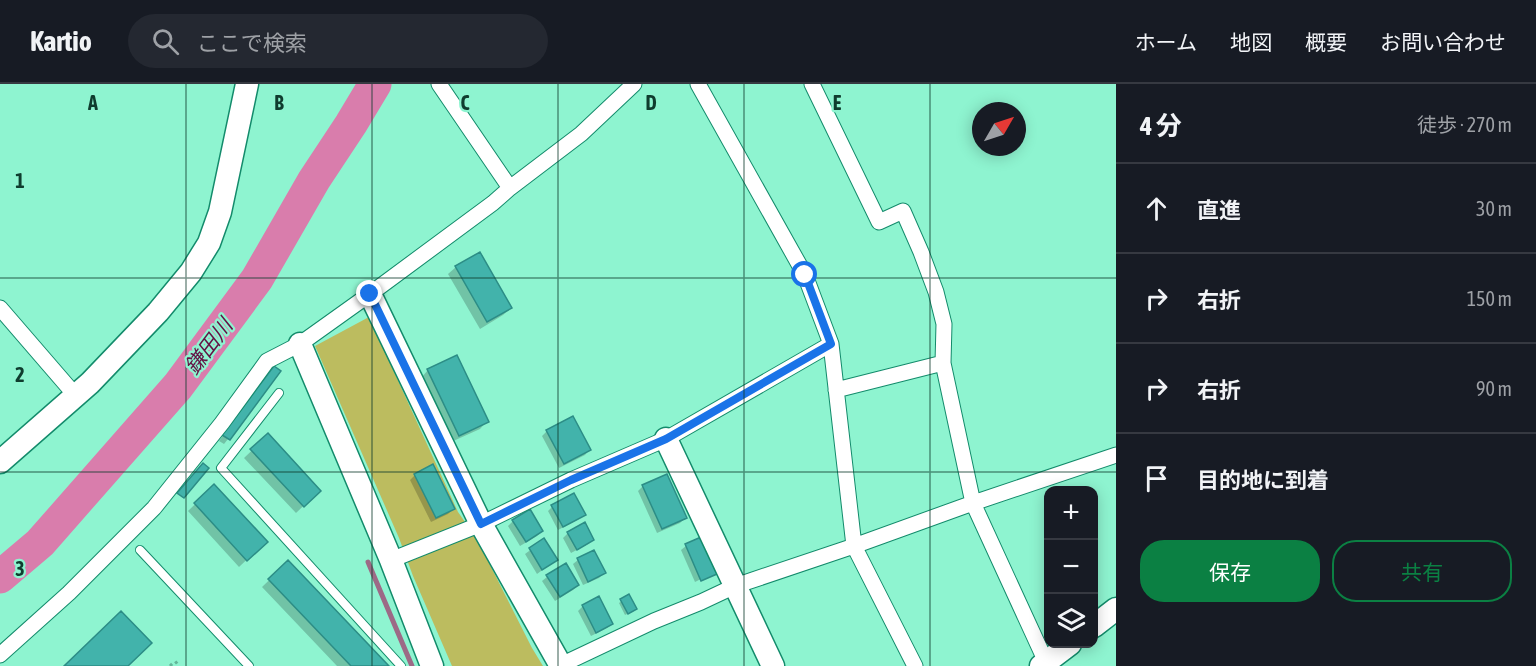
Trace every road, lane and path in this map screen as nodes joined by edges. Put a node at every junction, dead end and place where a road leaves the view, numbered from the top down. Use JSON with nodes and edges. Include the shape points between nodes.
{"nodes":[{"id":1,"x":247,"y":84,"type":"edge"},
{"id":2,"x":439,"y":84,"type":"edge"},
{"id":3,"x":634,"y":84,"type":"edge"},
{"id":4,"x":698,"y":84,"type":"edge"},
{"id":5,"x":812,"y":84,"type":"edge"},
{"id":6,"x":510,"y":188,"type":"junction"},
{"id":7,"x":370,"y":294,"type":"junction"},
{"id":8,"x":0,"y":308,"type":"edge"},
{"id":9,"x":300,"y":344,"type":"junction"},
{"id":10,"x":831,"y":344,"type":"junction"},
{"id":11,"x":943,"y":363,"type":"junction"},
{"id":12,"x":836,"y":390,"type":"junction"},
{"id":13,"x":279,"y":393,"type":"dead end"},
{"id":14,"x":76,"y":396,"type":"junction"},
{"id":15,"x":666,"y":439,"type":"junction"},
{"id":16,"x":1116,"y":455,"type":"edge"},
{"id":17,"x":0,"y":462,"type":"edge"},
{"id":18,"x":973,"y":503,"type":"junction"},
{"id":19,"x":481,"y":524,"type":"junction"},
{"id":20,"x":855,"y":546,"type":"junction"},
{"id":21,"x":140,"y":550,"type":"dead end"},
{"id":22,"x":391,"y":560,"type":"junction"},
{"id":23,"x":735,"y":586,"type":"junction"},
{"id":24,"x":1116,"y":609,"type":"edge"},
{"id":25,"x":1098,"y":623,"type":"edge"},
{"id":26,"x":1065,"y":648,"type":"edge"},
{"id":27,"x":0,"y":655,"type":"edge"},
{"id":28,"x":428,"y":665,"type":"edge"},
{"id":29,"x":913,"y":665,"type":"edge"},
{"id":30,"x":1046,"y":665,"type":"edge"},
{"id":31,"x":170,"y":666,"type":"edge"},
{"id":32,"x":179,"y":666,"type":"edge"},
{"id":33,"x":249,"y":666,"type":"edge"},
{"id":34,"x":401,"y":666,"type":"edge"},
{"id":35,"x":561,"y":666,"type":"edge"},
{"id":36,"x":773,"y":666,"type":"edge"}],
"edges":[{"from":1,"to":14,"type":"street","via":[[220,212],[209,243],[158,312]]},
{"from":2,"to":6,"type":"street"},
{"from":3,"to":6,"type":"street","via":[[581,134]]},
{"from":4,"to":10,"type":"street","via":[[805,275]]},
{"from":5,"to":11,"type":"street","via":[[879,222],[903,211],[936,292],[944,324]]},
{"from":6,"to":7,"type":"street"},
{"from":7,"to":9,"type":"street"},
{"from":7,"to":19,"type":"street"},
{"from":8,"to":14,"type":"street"},
{"from":9,"to":22,"type":"street"},
{"from":9,"to":27,"type":"street","via":[[267,361],[154,508]]},
{"from":10,"to":12,"type":"street"},
{"from":10,"to":15,"type":"street"},
{"from":11,"to":12,"type":"street"},
{"from":11,"to":18,"type":"street"},
{"from":12,"to":20,"type":"street"},
{"from":13,"to":34,"type":"lane","via":[[222,468]]},
{"from":14,"to":17,"type":"street"},
{"from":15,"to":19,"type":"street"},
{"from":15,"to":23,"type":"street"},
{"from":16,"to":18,"type":"street"},
{"from":18,"to":20,"type":"street"},
{"from":18,"to":30,"type":"street"},
{"from":19,"to":22,"type":"street"},
{"from":19,"to":35,"type":"street"},
{"from":20,"to":23,"type":"street"},
{"from":20,"to":29,"type":"street"},
{"from":21,"to":33,"type":"lane"},
{"from":22,"to":28,"type":"street"},
{"from":23,"to":35,"type":"street"},
{"from":23,"to":36,"type":"street"},
{"from":24,"to":25,"type":"street"},
{"from":26,"to":30,"type":"street"},
{"from":31,"to":32,"type":"path","via":[[175,661]]}]}
